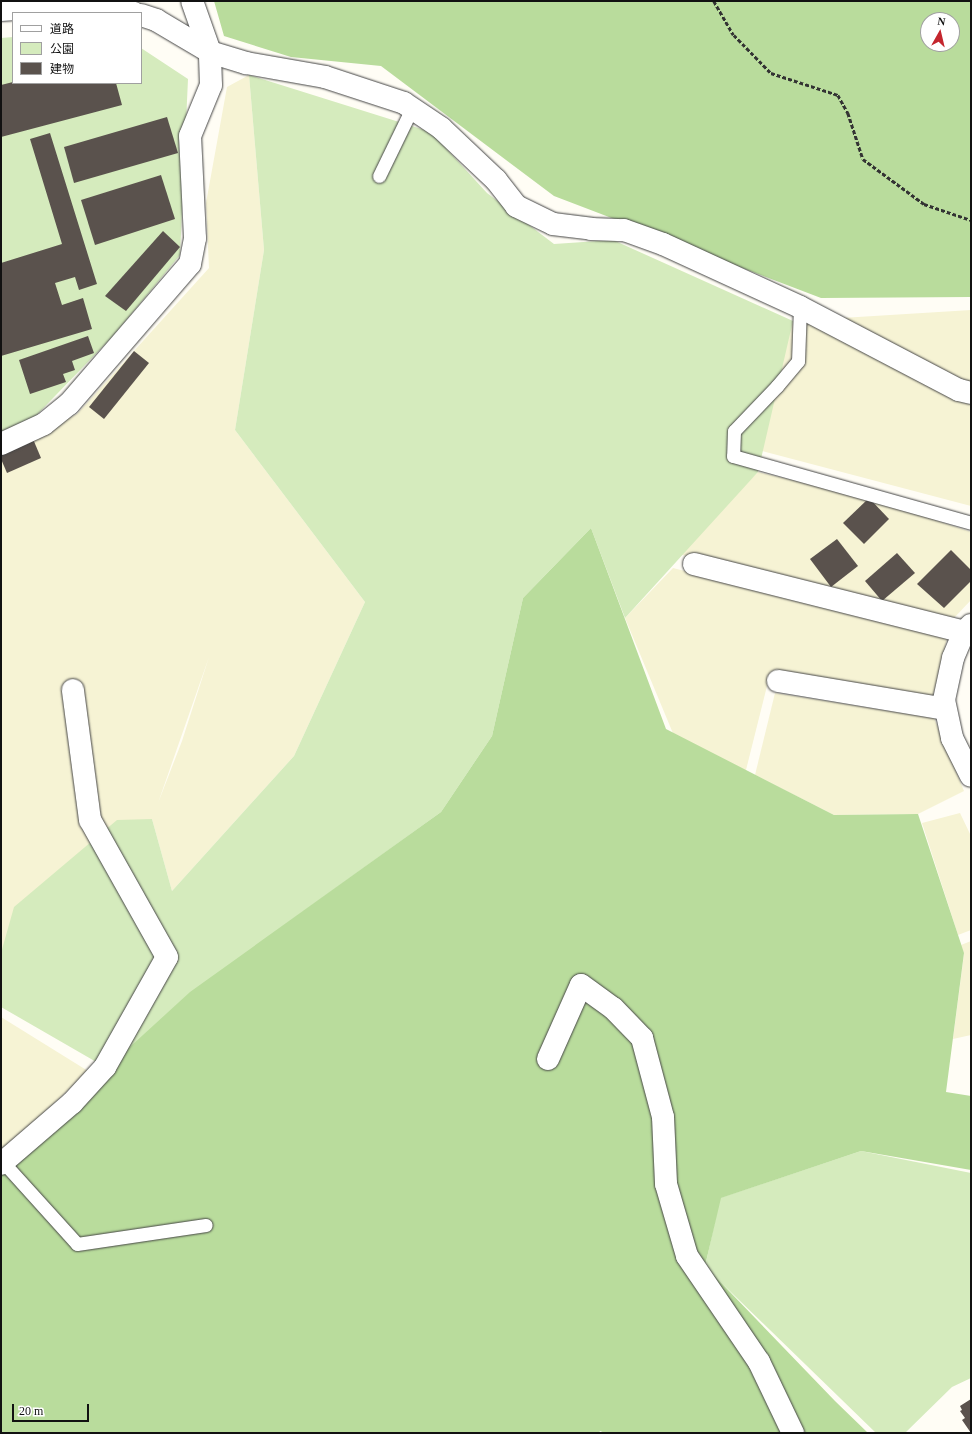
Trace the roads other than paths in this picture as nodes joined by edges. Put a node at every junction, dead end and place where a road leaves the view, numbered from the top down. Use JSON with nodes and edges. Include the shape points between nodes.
{"nodes":[{"id":1,"x":192,"y":1,"type":"edge"},
{"id":2,"x":1,"y":10,"type":"edge"},
{"id":3,"x":131,"y":12,"type":"edge"},
{"id":4,"x":142,"y":15,"type":"edge"},
{"id":5,"x":210,"y":52,"type":"junction"},
{"id":6,"x":412,"y":108,"type":"junction"},
{"id":7,"x":379,"y":176,"type":"dead end"},
{"id":8,"x":800,"y":307,"type":"junction"},
{"id":9,"x":971,"y":393,"type":"edge"},
{"id":10,"x":1,"y":444,"type":"edge"},
{"id":11,"x":971,"y":523,"type":"edge"},
{"id":12,"x":694,"y":564,"type":"dead end"},
{"id":13,"x":968,"y":629,"type":"edge"},
{"id":14,"x":778,"y":681,"type":"dead end"},
{"id":15,"x":73,"y":690,"type":"dead end"},
{"id":16,"x":945,"y":709,"type":"junction"},
{"id":17,"x":971,"y":776,"type":"edge"},
{"id":18,"x":548,"y":1059,"type":"dead end"},
{"id":19,"x":2,"y":1163,"type":"edge"},
{"id":20,"x":206,"y":1225,"type":"dead end"},
{"id":21,"x":792,"y":1433,"type":"edge"}],
"edges":[{"from":1,"to":5,"type":"street"},
{"from":2,"to":3,"type":"street","via":[[98,2]]},
{"from":4,"to":5,"type":"street","via":[[156,20]]},
{"from":5,"to":6,"type":"street","via":[[246,63],[325,76]]},
{"from":5,"to":10,"type":"street","via":[[211,85],[190,136],[195,238],[190,264],[69,404],[44,424]]},
{"from":6,"to":7,"type":"lane"},
{"from":6,"to":8,"type":"street","via":[[442,128],[496,180],[516,206],[553,224],[624,230],[663,244]]},
{"from":8,"to":9,"type":"street","via":[[959,390]]},
{"from":8,"to":11,"type":"lane","via":[[798,361],[778,386],[734,431],[733,456]]},
{"from":12,"to":13,"type":"street"},
{"from":13,"to":16,"type":"street","via":[[953,658],[944,700]]},
{"from":14,"to":16,"type":"street"},
{"from":15,"to":19,"type":"street","via":[[90,820],[167,957],[105,1067],[72,1103]]},
{"from":16,"to":17,"type":"street","via":[[952,738]]},
{"from":18,"to":21,"type":"street","via":[[581,985],[613,1008],[642,1038],[663,1117],[666,1184],[687,1256],[759,1362]]},
{"from":19,"to":20,"type":"lane","via":[[77,1244]]}]}
